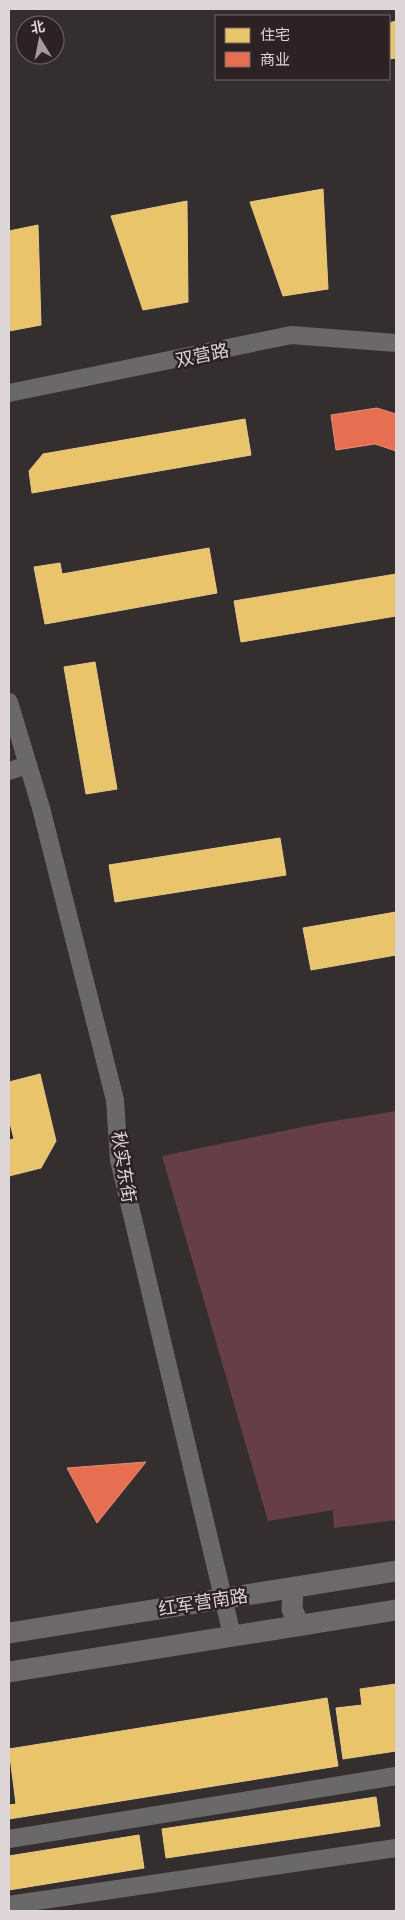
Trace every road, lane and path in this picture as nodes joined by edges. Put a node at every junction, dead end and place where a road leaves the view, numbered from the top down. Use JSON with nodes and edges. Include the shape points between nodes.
{"nodes":[{"id":1,"x":396,"y":343,"type":"edge"},
{"id":2,"x":9,"y":393,"type":"edge"},
{"id":3,"x":9,"y":702,"type":"edge"},
{"id":4,"x":28,"y":766,"type":"junction"},
{"id":5,"x":9,"y":771,"type":"edge"},
{"id":6,"x":396,"y":1571,"type":"edge"},
{"id":7,"x":293,"y":1588,"type":"junction"},
{"id":8,"x":223,"y":1599,"type":"junction"},
{"id":9,"x":396,"y":1610,"type":"edge"},
{"id":10,"x":299,"y":1625,"type":"junction"},
{"id":11,"x":9,"y":1634,"type":"edge"},
{"id":12,"x":232,"y":1635,"type":"junction"},
{"id":13,"x":9,"y":1672,"type":"edge"},
{"id":14,"x":396,"y":1776,"type":"edge"},
{"id":15,"x":9,"y":1839,"type":"edge"},
{"id":16,"x":396,"y":1848,"type":"edge"},
{"id":17,"x":9,"y":1905,"type":"edge"}],
"edges":[{"from":1,"to":2,"type":"street","name":"双营路","via":[[291,335]]},
{"from":3,"to":4,"type":"street","name":"秋实东街"},
{"from":4,"to":5,"type":"street"},
{"from":4,"to":8,"type":"street","name":"秋实东街","via":[[115,1100],[119,1160]]},
{"from":6,"to":7,"type":"main road","name":"红军营南路"},
{"from":7,"to":8,"type":"main road","name":"红军营南路"},
{"from":7,"to":10,"type":"main road","via":[[292,1609]]},
{"from":8,"to":11,"type":"main road","name":"红军营南路"},
{"from":8,"to":12,"type":"street","name":"秋实东街"},
{"from":9,"to":10,"type":"main road"},
{"from":10,"to":12,"type":"main road"},
{"from":12,"to":13,"type":"main road"},
{"from":14,"to":15,"type":"street"},
{"from":16,"to":17,"type":"street"}]}
